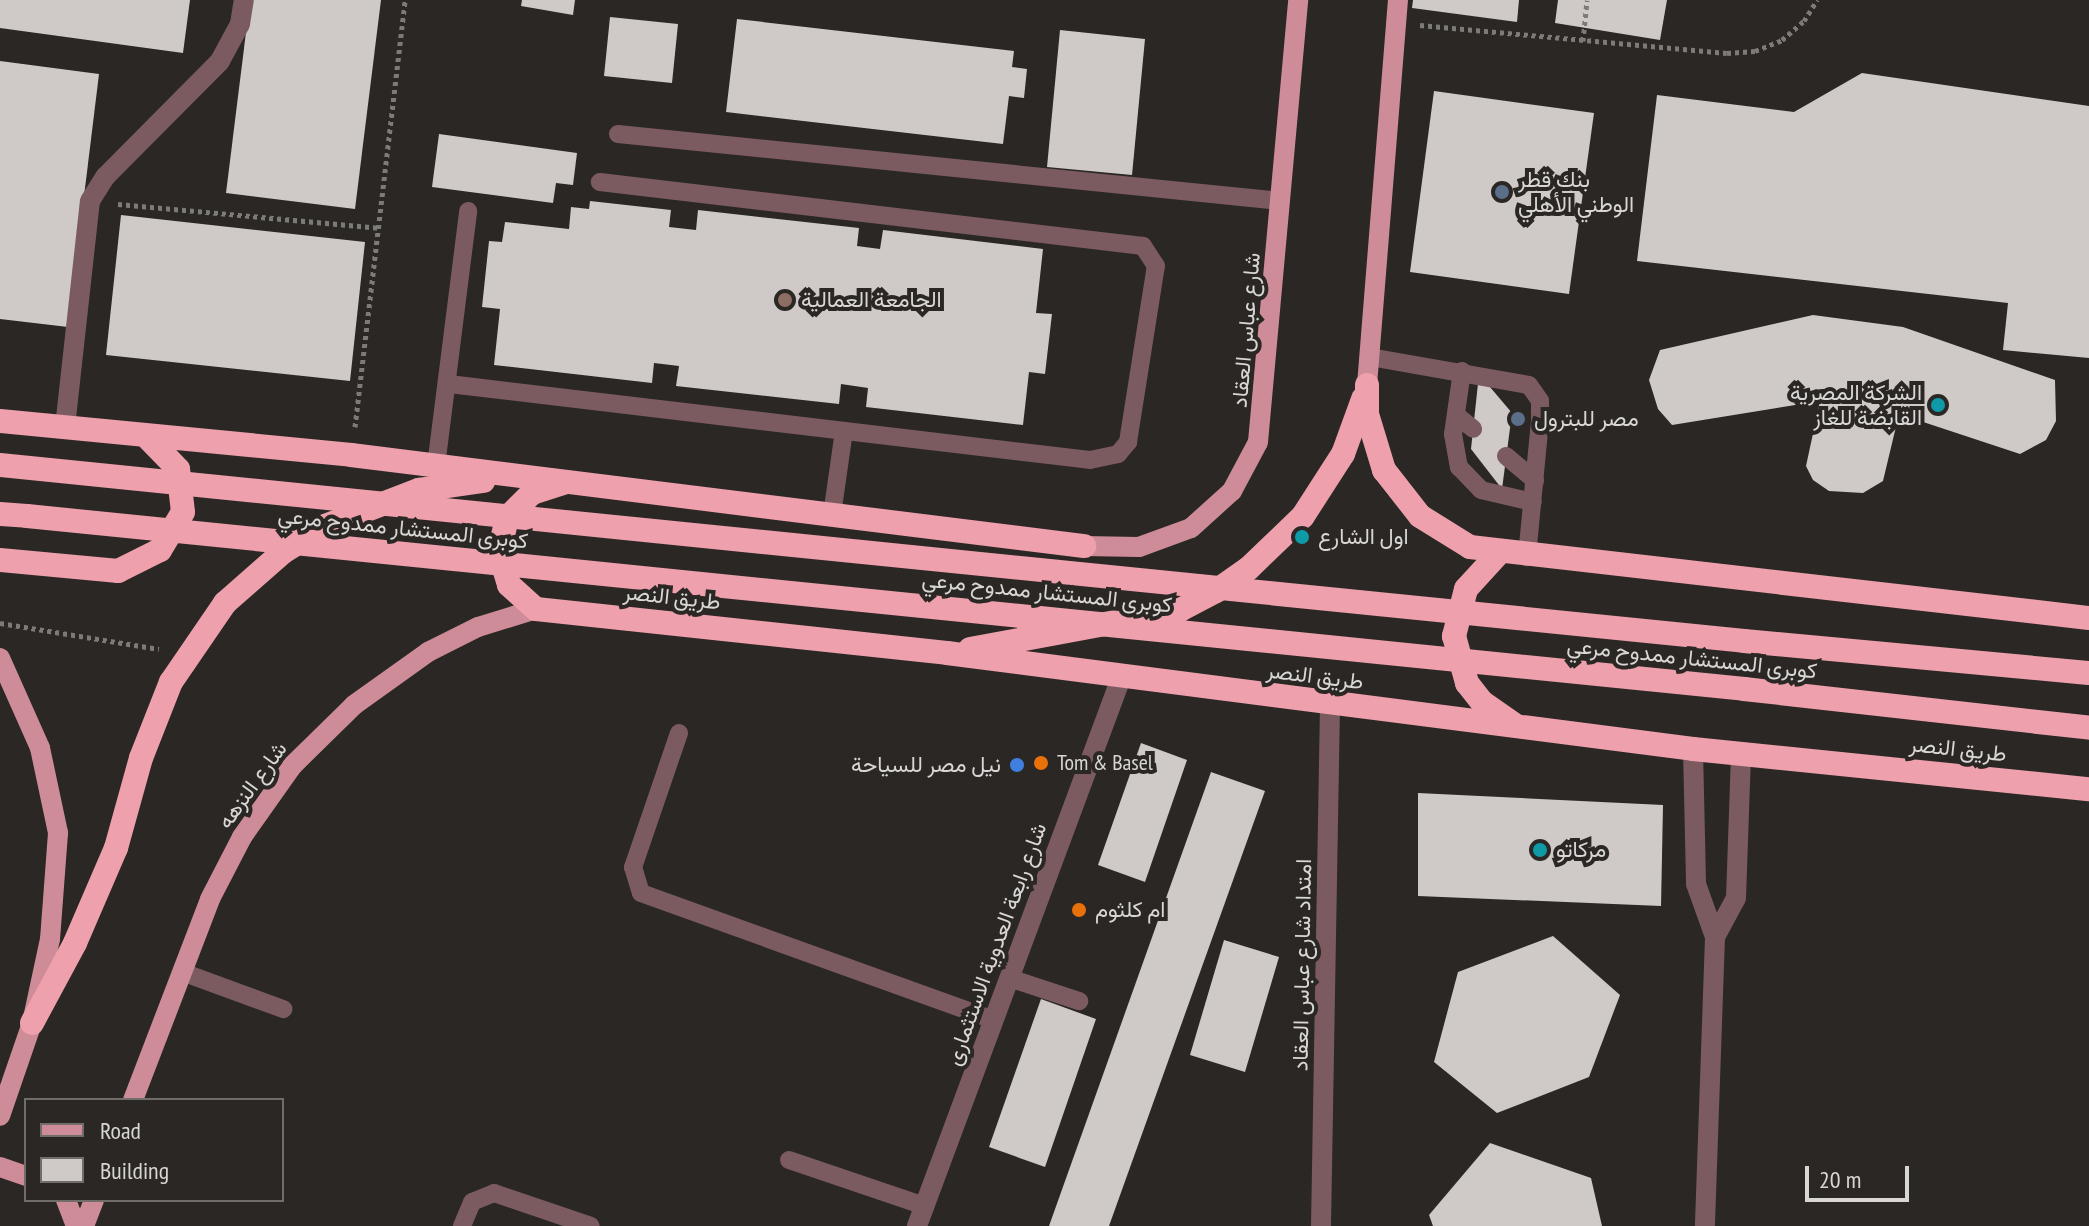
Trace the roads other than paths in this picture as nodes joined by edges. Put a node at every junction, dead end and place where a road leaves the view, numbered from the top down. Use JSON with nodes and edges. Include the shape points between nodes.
{"nodes":[{"id":1,"x":244,"y":0,"type":"edge"},
{"id":2,"x":1298,"y":0,"type":"edge"},
{"id":3,"x":1398,"y":0,"type":"edge"},
{"id":4,"x":618,"y":134,"type":"dead end"},
{"id":5,"x":600,"y":182,"type":"dead end"},
{"id":6,"x":1281,"y":201,"type":"junction"},
{"id":7,"x":468,"y":211,"type":"dead end"},
{"id":8,"x":1370,"y":357,"type":"junction"},
{"id":9,"x":1462,"y":371,"type":"junction"},
{"id":10,"x":449,"y":384,"type":"junction"},
{"id":11,"x":1367,"y":385,"type":"junction"},
{"id":12,"x":1456,"y":415,"type":"junction"},
{"id":13,"x":0,"y":421,"type":"edge"},
{"id":14,"x":65,"y":427,"type":"junction"},
{"id":15,"x":1473,"y":429,"type":"dead end"},
{"id":16,"x":844,"y":431,"type":"junction"},
{"id":17,"x":147,"y":437,"type":"junction"},
{"id":18,"x":1506,"y":456,"type":"dead end"},
{"id":19,"x":0,"y":465,"type":"edge"},
{"id":20,"x":436,"y":466,"type":"junction"},
{"id":21,"x":538,"y":479,"type":"junction"},
{"id":22,"x":1535,"y":480,"type":"junction"},
{"id":23,"x":566,"y":482,"type":"junction"},
{"id":24,"x":1533,"y":502,"type":"junction"},
{"id":25,"x":0,"y":514,"type":"edge"},
{"id":26,"x":832,"y":515,"type":"junction"},
{"id":27,"x":1084,"y":546,"type":"joint"},
{"id":28,"x":1498,"y":554,"type":"junction"},
{"id":29,"x":1527,"y":557,"type":"junction"},
{"id":30,"x":0,"y":560,"type":"edge"},
{"id":31,"x":536,"y":609,"type":"junction"},
{"id":32,"x":2089,"y":618,"type":"edge"},
{"id":33,"x":947,"y":653,"type":"junction"},
{"id":34,"x":0,"y":658,"type":"edge"},
{"id":35,"x":2089,"y":673,"type":"edge"},
{"id":36,"x":1121,"y":678,"type":"junction"},
{"id":37,"x":1330,"y":704,"type":"junction"},
{"id":38,"x":1523,"y":728,"type":"junction"},
{"id":39,"x":2089,"y":728,"type":"edge"},
{"id":40,"x":679,"y":733,"type":"dead end"},
{"id":41,"x":1693,"y":749,"type":"junction"},
{"id":42,"x":1741,"y":754,"type":"junction"},
{"id":43,"x":2089,"y":789,"type":"edge"},
{"id":44,"x":1715,"y":937,"type":"junction"},
{"id":45,"x":182,"y":972,"type":"junction"},
{"id":46,"x":1009,"y":978,"type":"junction"},
{"id":47,"x":1079,"y":1001,"type":"dead end"},
{"id":48,"x":283,"y":1009,"type":"dead end"},
{"id":49,"x":993,"y":1020,"type":"junction"},
{"id":50,"x":32,"y":1023,"type":"junction"},
{"id":51,"x":134,"y":1098,"type":"edge"},
{"id":52,"x":0,"y":1116,"type":"edge"},
{"id":53,"x":789,"y":1160,"type":"dead end"},
{"id":54,"x":0,"y":1167,"type":"edge"},
{"id":55,"x":24,"y":1175,"type":"edge"},
{"id":56,"x":67,"y":1202,"type":"edge"},
{"id":57,"x":93,"y":1202,"type":"edge"},
{"id":58,"x":921,"y":1216,"type":"edge"},
{"id":59,"x":76,"y":1226,"type":"edge"},
{"id":60,"x":84,"y":1226,"type":"edge"},
{"id":61,"x":462,"y":1226,"type":"edge"},
{"id":62,"x":591,"y":1226,"type":"edge"},
{"id":63,"x":1321,"y":1226,"type":"edge"},
{"id":64,"x":1705,"y":1226,"type":"edge"}],
"edges":[{"from":1,"to":14,"type":"street","via":[[240,24],[220,61],[105,177],[90,201]]},
{"from":2,"to":6,"type":"main road","name":"شارع عباس العقاد"},
{"from":3,"to":8,"type":"main road"},
{"from":4,"to":6,"type":"lane"},
{"from":5,"to":16,"type":"lane","via":[[1131,244],[1153,254],[1156,266],[1132,428],[1118,454],[1090,460]]},
{"from":6,"to":27,"type":"main road","name":"شارع عباس العقاد","via":[[1263,414],[1247,468],[1213,512],[1191,528],[1139,547]]},
{"from":7,"to":10,"type":"lane"},
{"from":8,"to":9,"type":"lane"},
{"from":8,"to":11,"type":"main road"},
{"from":9,"to":12,"type":"lane"},
{"from":9,"to":22,"type":"lane","via":[[1529,385],[1540,401]]},
{"from":10,"to":16,"type":"lane"},
{"from":10,"to":20,"type":"lane"},
{"from":11,"to":28,"type":"highway","via":[[1373,443],[1400,495],[1443,533]]},
{"from":11,"to":33,"type":"highway","via":[[1343,454],[1303,516],[1248,569],[1216,591],[1180,610]]},
{"from":12,"to":15,"type":"lane"},
{"from":12,"to":24,"type":"lane","via":[[1453,451],[1468,480],[1496,497]]},
{"from":13,"to":14,"type":"highway"},
{"from":14,"to":17,"type":"highway"},
{"from":16,"to":26,"type":"lane"},
{"from":17,"to":20,"type":"highway"},
{"from":17,"to":30,"type":"highway","via":[[178,469],[183,512],[160,550],[118,571]]},
{"from":18,"to":22,"type":"lane"},
{"from":19,"to":35,"type":"highway","name":"كوبرى المستشار ممدوح مرعي","bridge":true},
{"from":20,"to":21,"type":"highway"},
{"from":21,"to":23,"type":"highway"},
{"from":21,"to":50,"type":"highway","via":[[419,490],[325,526],[245,584],[188,654],[154,719],[101,885]]},
{"from":22,"to":24,"type":"lane"},
{"from":23,"to":26,"type":"highway"},
{"from":23,"to":31,"type":"highway","via":[[532,493],[507,518],[499,552],[509,585]]},
{"from":24,"to":29,"type":"lane"},
{"from":25,"to":39,"type":"highway","name":"كوبرى المستشار ممدوح مرعي","bridge":true},
{"from":26,"to":27,"type":"highway"},
{"from":28,"to":29,"type":"highway"},
{"from":28,"to":38,"type":"highway","via":[[1466,589],[1454,636],[1458,660],[1474,693],[1500,718]]},
{"from":29,"to":32,"type":"highway"},
{"from":31,"to":33,"type":"highway","name":"طريق النصر"},
{"from":31,"to":45,"type":"main road","name":"شارع النزهه","via":[[478,627],[428,652],[377,687],[312,745],[242,837],[210,899]]},
{"from":33,"to":36,"type":"highway","name":"طريق النصر"},
{"from":34,"to":50,"type":"main road","via":[[40,748],[58,833],[57,887]]},
{"from":36,"to":37,"type":"highway","name":"طريق النصر"},
{"from":36,"to":46,"type":"street","name":"شارع رابعة العدوية الاستثمارى"},
{"from":37,"to":38,"type":"highway","name":"طريق النصر"},
{"from":37,"to":63,"type":"street","name":"امتداد شارع عباس العقاد"},
{"from":38,"to":41,"type":"highway","name":"طريق النصر"},
{"from":40,"to":49,"type":"lane","via":[[633,867],[641,893]]},
{"from":41,"to":42,"type":"highway","name":"طريق النصر"},
{"from":41,"to":44,"type":"street","via":[[1696,884]]},
{"from":42,"to":43,"type":"highway","name":"طريق النصر"},
{"from":42,"to":44,"type":"street","via":[[1736,898]]},
{"from":44,"to":64,"type":"street"},
{"from":45,"to":48,"type":"lane"},
{"from":45,"to":51,"type":"main road","name":"شارع النزهه"},
{"from":46,"to":47,"type":"lane"},
{"from":46,"to":49,"type":"street","name":"شارع رابعة العدوية الاستثمارى"},
{"from":49,"to":58,"type":"street","name":"شارع رابعة العدوية الاستثمارى"},
{"from":50,"to":52,"type":"main road"},
{"from":53,"to":58,"type":"lane"},
{"from":54,"to":55,"type":"main road"},
{"from":56,"to":59,"type":"main road"},
{"from":57,"to":60,"type":"main road"},
{"from":61,"to":62,"type":"lane","via":[[472,1202],[494,1193]]}]}
